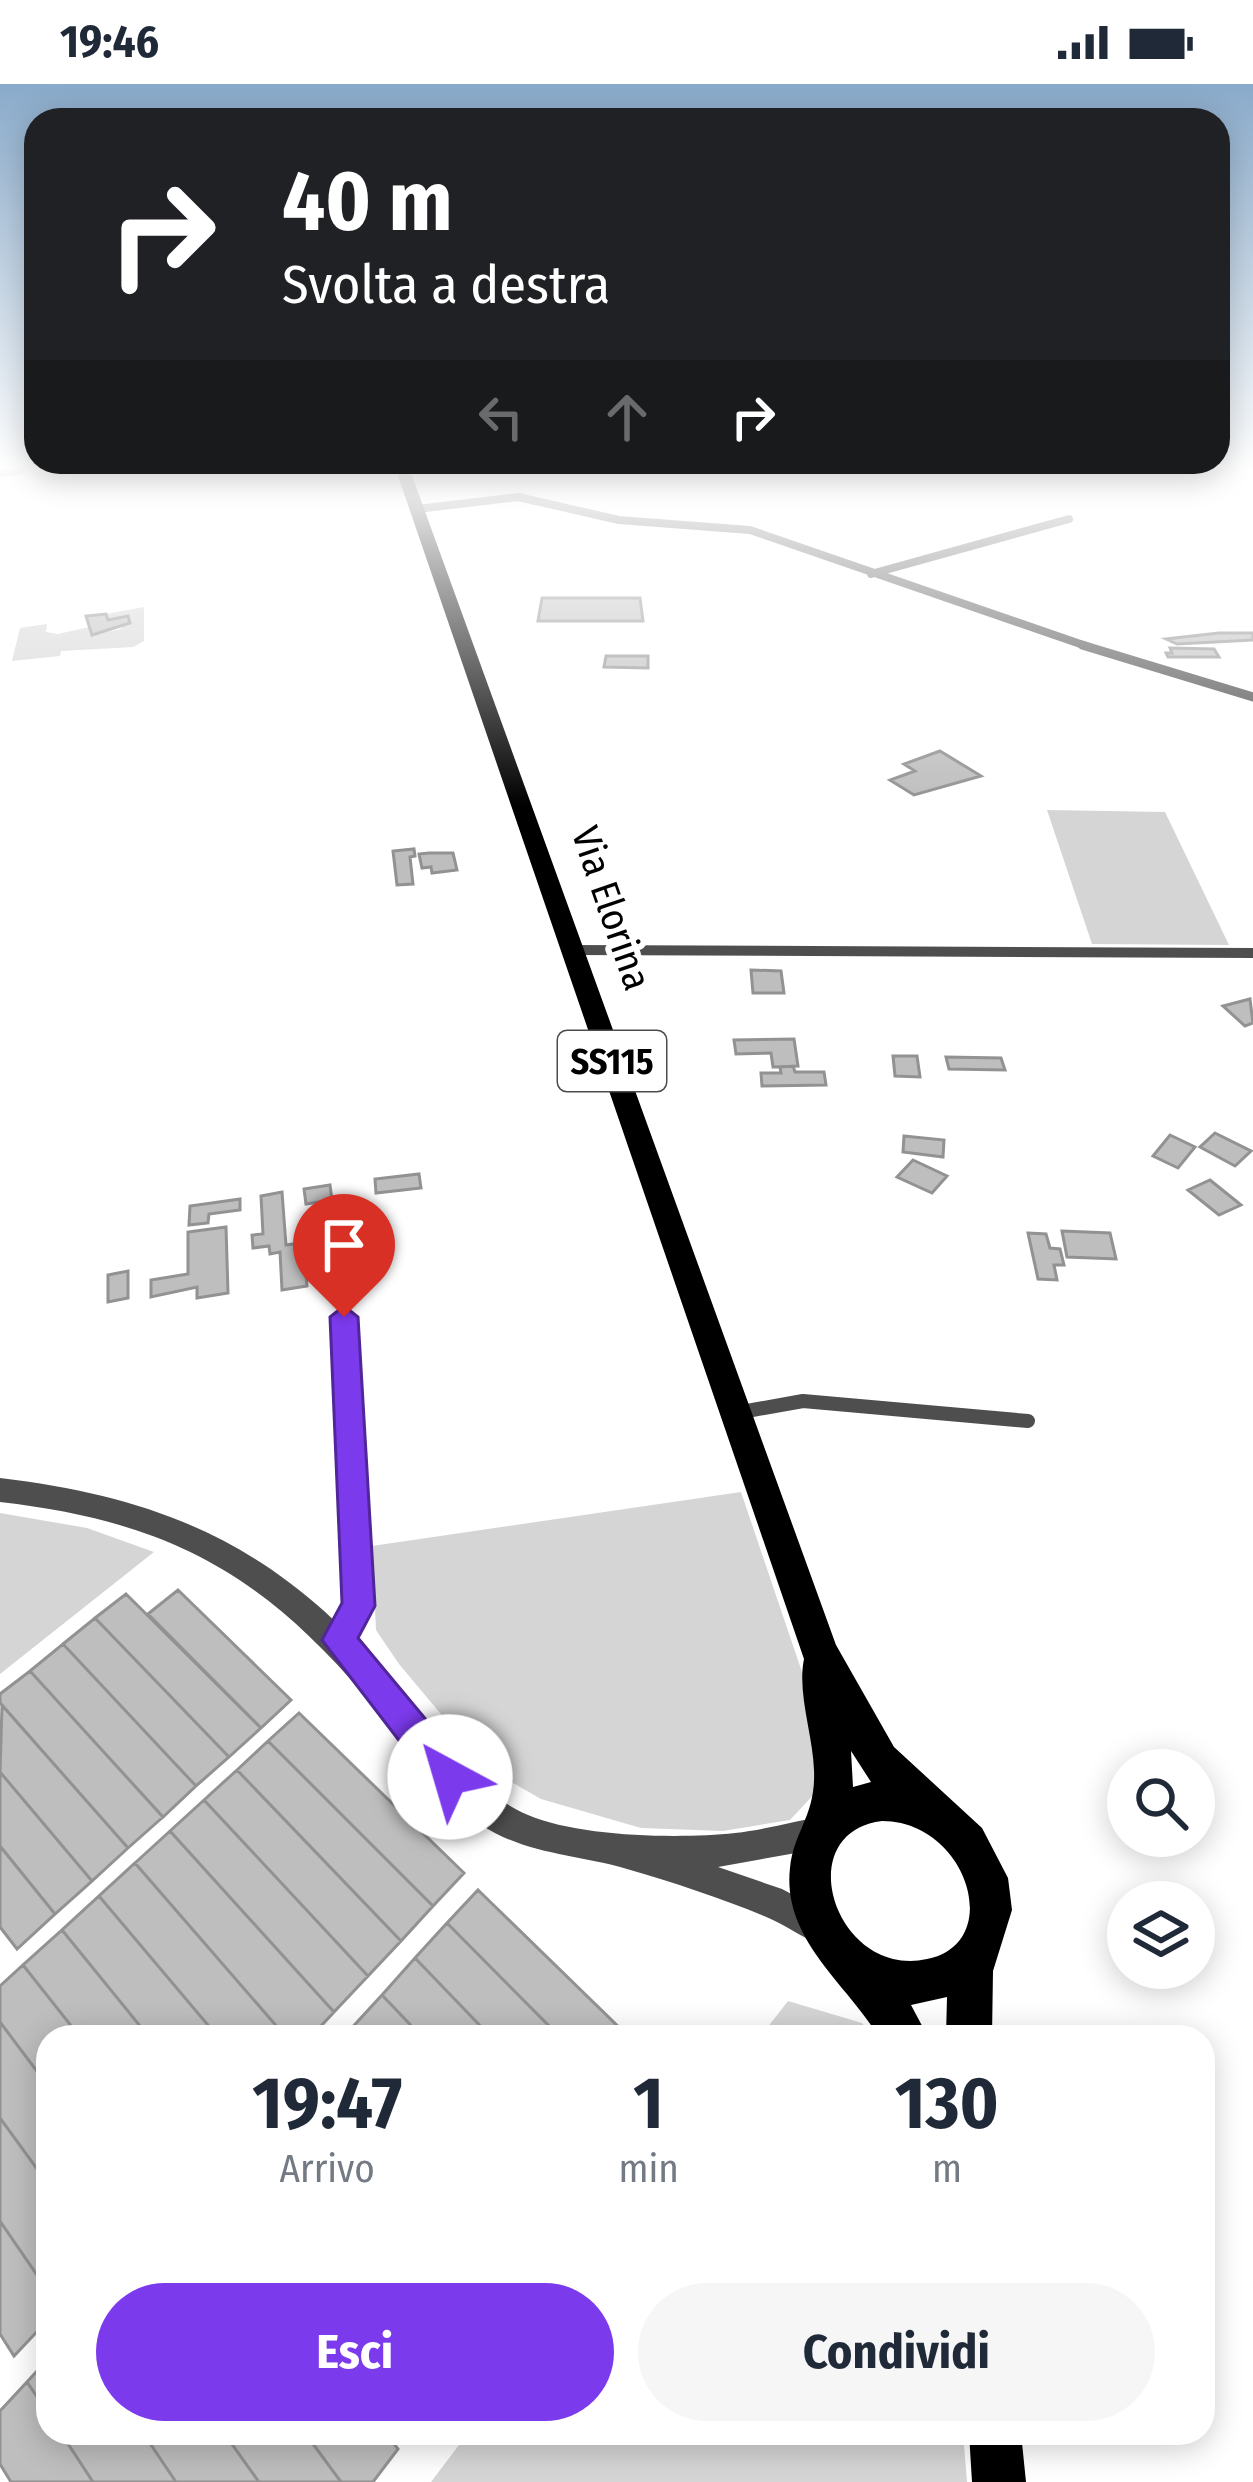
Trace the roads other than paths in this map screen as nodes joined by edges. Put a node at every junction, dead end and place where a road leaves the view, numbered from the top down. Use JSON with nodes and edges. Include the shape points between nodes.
{"nodes":[{"id":1,"x":443,"y":582,"type":"edge"},
{"id":2,"x":896,"y":582,"type":"edge"},
{"id":3,"x":1253,"y":697,"type":"edge"},
{"id":4,"x":572,"y":950,"type":"junction"},
{"id":5,"x":1253,"y":952,"type":"edge"},
{"id":6,"x":344,"y":1317,"type":"dead end"},
{"id":7,"x":736,"y":1413,"type":"junction"},
{"id":8,"x":1028,"y":1421,"type":"dead end"},
{"id":9,"x":0,"y":1490,"type":"edge"},
{"id":10,"x":339,"y":1640,"type":"junction"},
{"id":11,"x":820,"y":1652,"type":"junction"},
{"id":12,"x":927,"y":1807,"type":"junction"},
{"id":13,"x":828,"y":1827,"type":"junction"},
{"id":14,"x":623,"y":1851,"type":"junction"},
{"id":15,"x":821,"y":1928,"type":"junction"},
{"id":16,"x":974,"y":1958,"type":"junction"},
{"id":17,"x":860,"y":1970,"type":"junction"},
{"id":18,"x":897,"y":2025,"type":"edge"},
{"id":19,"x":970,"y":2025,"type":"edge"},
{"id":20,"x":996,"y":2445,"type":"edge"},
{"id":21,"x":999,"y":2482,"type":"edge"}],
"edges":[{"from":1,"to":4,"type":"main road","name":"Via Elorina","number":"SS115"},
{"from":2,"to":3,"type":"lane"},
{"from":4,"to":5,"type":"lane"},
{"from":4,"to":7,"type":"main road","name":"Via Elorina","number":"SS115"},
{"from":6,"to":10,"type":"lane","via":[[358,1606]]},
{"from":7,"to":8,"type":"lane","via":[[803,1401]]},
{"from":7,"to":11,"type":"main road","name":"Via Elorina","number":"SS115"},
{"from":9,"to":10,"type":"street","via":[[109,1504],[184,1532],[268,1581]]},
{"from":10,"to":14,"type":"street","via":[[479,1803],[556,1840]]},
{"from":11,"to":12,"type":"main road","via":[[890,1773]]},
{"from":11,"to":13,"type":"main road","via":[[834,1771]]},
{"from":12,"to":13,"type":"main road","via":[[875,1800]]},
{"from":12,"to":16,"type":"main road","via":[[952,1822],[986,1873],[989,1918]]},
{"from":13,"to":14,"type":"street","via":[[734,1850]]},
{"from":13,"to":15,"type":"main road","via":[[809,1877]]},
{"from":14,"to":15,"type":"street","via":[[783,1904]]},
{"from":15,"to":17,"type":"main road"},
{"from":16,"to":17,"type":"main road","via":[[922,1986]]},
{"from":16,"to":19,"type":"main road"},
{"from":17,"to":18,"type":"main road"},
{"from":20,"to":21,"type":"main road"}]}
